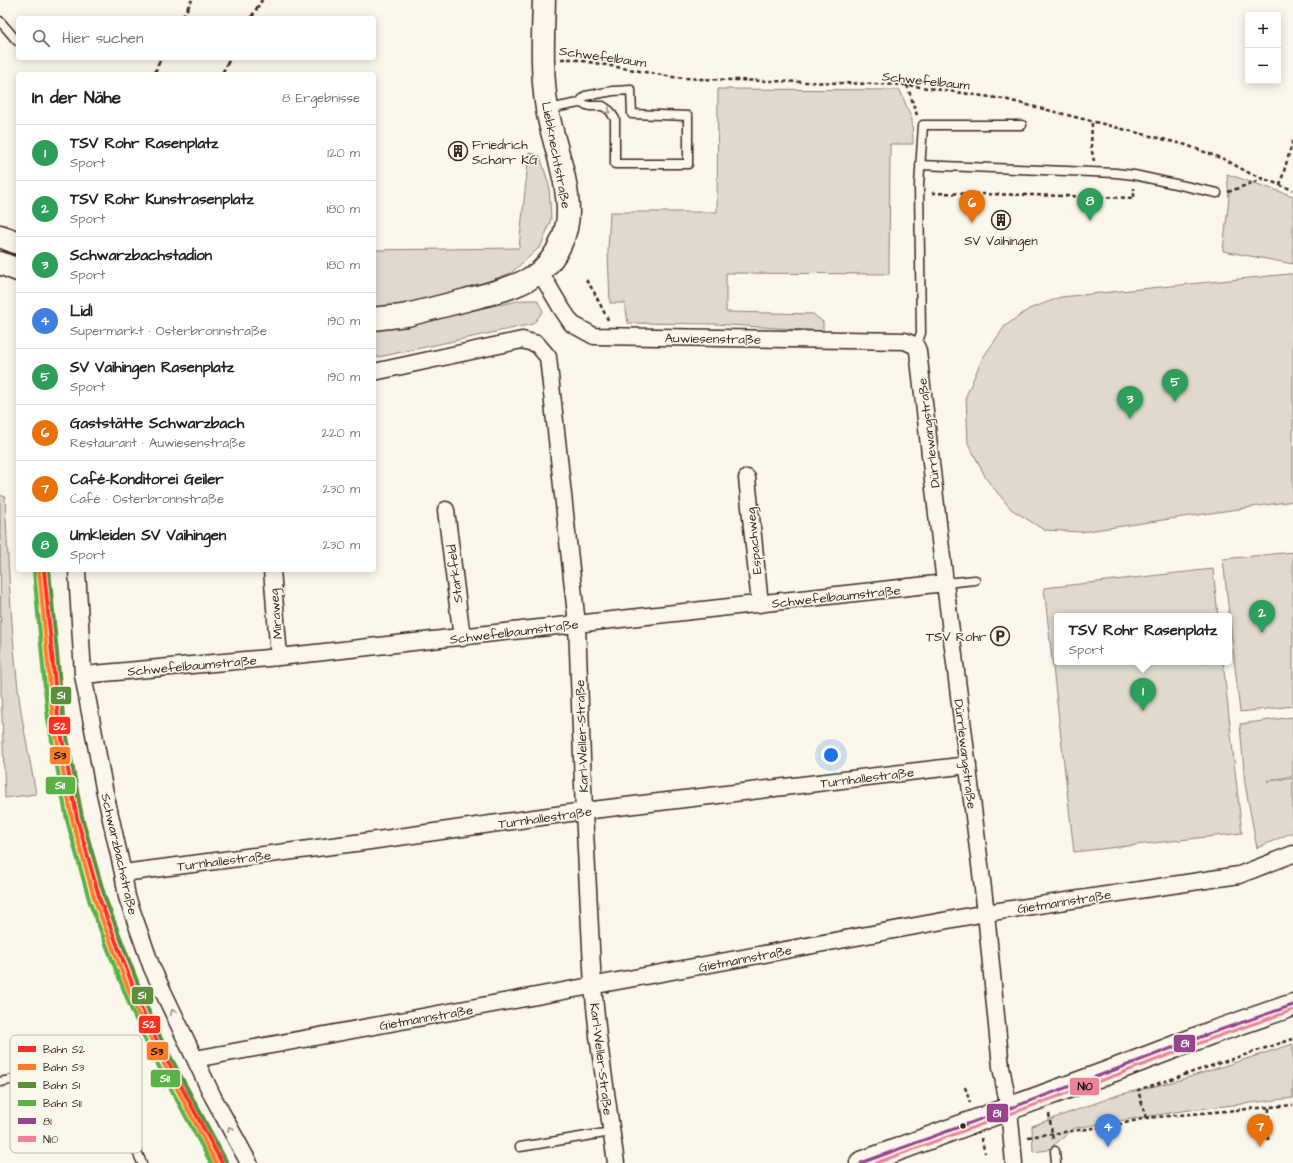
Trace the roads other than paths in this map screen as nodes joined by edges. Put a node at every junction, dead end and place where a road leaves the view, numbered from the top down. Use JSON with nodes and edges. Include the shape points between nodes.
{"nodes":[{"id":1,"x":544,"y":0,"type":"edge"},
{"id":2,"x":0,"y":21,"type":"edge"},
{"id":3,"x":16,"y":40,"type":"edge"},
{"id":4,"x":579,"y":103,"type":"junction"},
{"id":5,"x":547,"y":109,"type":"junction"},
{"id":6,"x":1022,"y":125,"type":"dead end"},
{"id":7,"x":920,"y":165,"type":"junction"},
{"id":8,"x":1217,"y":193,"type":"road end"},
{"id":9,"x":0,"y":236,"type":"edge"},
{"id":10,"x":16,"y":242,"type":"edge"},
{"id":11,"x":540,"y":272,"type":"junction"},
{"id":12,"x":376,"y":319,"type":"edge"},
{"id":13,"x":916,"y":346,"type":"junction"},
{"id":14,"x":376,"y":372,"type":"edge"},
{"id":15,"x":746,"y":478,"type":"dead end"},
{"id":16,"x":446,"y":510,"type":"dead end"},
{"id":17,"x":77,"y":572,"type":"edge"},
{"id":18,"x":272,"y":572,"type":"edge"},
{"id":19,"x":975,"y":580,"type":"dead end"},
{"id":20,"x":945,"y":583,"type":"junction"},
{"id":21,"x":760,"y":604,"type":"junction"},
{"id":22,"x":577,"y":624,"type":"junction"},
{"id":23,"x":462,"y":638,"type":"junction"},
{"id":24,"x":279,"y":657,"type":"junction"},
{"id":25,"x":83,"y":675,"type":"junction"},
{"id":26,"x":968,"y":765,"type":"junction"},
{"id":27,"x":584,"y":811,"type":"junction"},
{"id":28,"x":1293,"y":854,"type":"edge"},
{"id":29,"x":123,"y":873,"type":"junction"},
{"id":30,"x":986,"y":913,"type":"junction"},
{"id":31,"x":593,"y":987,"type":"junction"},
{"id":32,"x":1293,"y":1005,"type":"edge"},
{"id":33,"x":195,"y":1059,"type":"junction"},
{"id":34,"x":10,"y":1080,"type":"edge"},
{"id":35,"x":0,"y":1082,"type":"edge"},
{"id":36,"x":1009,"y":1109,"type":"junction"},
{"id":37,"x":611,"y":1132,"type":"junction"},
{"id":38,"x":520,"y":1147,"type":"dead end"},
{"id":39,"x":1055,"y":1151,"type":"road end"},
{"id":40,"x":138,"y":1153,"type":"edge"},
{"id":41,"x":142,"y":1163,"type":"edge"},
{"id":42,"x":249,"y":1163,"type":"edge"},
{"id":43,"x":616,"y":1163,"type":"edge"},
{"id":44,"x":860,"y":1163,"type":"edge"},
{"id":45,"x":1014,"y":1163,"type":"edge"},
{"id":46,"x":1056,"y":1163,"type":"edge"}],
"edges":[{"from":1,"to":5,"type":"street","name":"Liebknechtstraße","via":[[542,59]]},
{"from":2,"to":3,"type":"lane"},
{"from":4,"to":4,"type":"lane","one_way":true,"via":[[603,106],[615,119],[615,164],[688,164],[688,116],[632,114],[631,90],[585,96]]},
{"from":4,"to":5,"type":"lane"},
{"from":5,"to":11,"type":"street","name":"Liebknechtstraße","via":[[568,196],[568,214],[565,236],[555,255]]},
{"from":6,"to":7,"type":"lane","via":[[923,125]]},
{"from":7,"to":8,"type":"lane","via":[[1096,171]]},
{"from":7,"to":13,"type":"lane","via":[[921,333]]},
{"from":9,"to":10,"type":"street"},
{"from":11,"to":12,"type":"street","name":"Liebknechtstraße","via":[[518,285],[481,296],[406,315]]},
{"from":11,"to":13,"type":"street","name":"Auwiesenstraße","via":[[572,324],[594,336],[905,341]]},
{"from":13,"to":20,"type":"street","name":"Dürrlewangstraße"},
{"from":14,"to":22,"type":"street","name":"Karl-Weller-Straße","via":[[522,340],[537,344],[548,358]]},
{"from":15,"to":21,"type":"street","name":"Espachweg"},
{"from":16,"to":23,"type":"street","name":"Starkfeld"},
{"from":17,"to":25,"type":"street","name":"Schwarzbachstraße"},
{"from":18,"to":24,"type":"street","name":"Miraweg"},
{"from":19,"to":20,"type":"lane"},
{"from":20,"to":21,"type":"street","name":"Schwefelbaumstraße"},
{"from":20,"to":26,"type":"street","name":"Dürrlewangstraße"},
{"from":21,"to":22,"type":"street","name":"Schwefelbaumstraße"},
{"from":22,"to":23,"type":"street","name":"Schwefelbaumstraße"},
{"from":22,"to":27,"type":"street","name":"Karl-Weller-Straße"},
{"from":23,"to":24,"type":"street","name":"Schwefelbaumstraße"},
{"from":24,"to":25,"type":"street","name":"Schwefelbaumstraße"},
{"from":25,"to":29,"type":"street","name":"Schwarzbachstraße"},
{"from":26,"to":27,"type":"street","name":"Turnhallestraße"},
{"from":26,"to":30,"type":"street","name":"Dürrlewangstraße"},
{"from":27,"to":29,"type":"street","name":"Turnhallestraße"},
{"from":27,"to":31,"type":"street","name":"Karl-Weller-Straße"},
{"from":28,"to":30,"type":"street","name":"Gietmannstraße","via":[[1239,875]]},
{"from":33,"to":29,"type":"street","name":"Schwarzbachstraße","one_way":true,"via":[[152,968],[127,897]]},
{"from":30,"to":31,"type":"street","name":"Gietmannstraße"},
{"from":30,"to":36,"type":"street","name":"Dürrlewangstraße","via":[[1001,1067]]},
{"from":31,"to":33,"type":"street","name":"Gietmannstraße"},
{"from":31,"to":37,"type":"street","name":"Karl-Weller-Straße"},
{"from":32,"to":36,"type":"street"},
{"from":42,"to":33,"type":"street","name":"Schwarzbachstraße","one_way":true},
{"from":34,"to":35,"type":"lane"},
{"from":36,"to":44,"type":"street"},
{"from":36,"to":45,"type":"street","name":"Dürrlewangstraße"},
{"from":37,"to":38,"type":"lane"},
{"from":37,"to":43,"type":"street","name":"Karl-Weller-Straße"},
{"from":39,"to":46,"type":"lane"},
{"from":40,"to":41,"type":"lane"}]}
